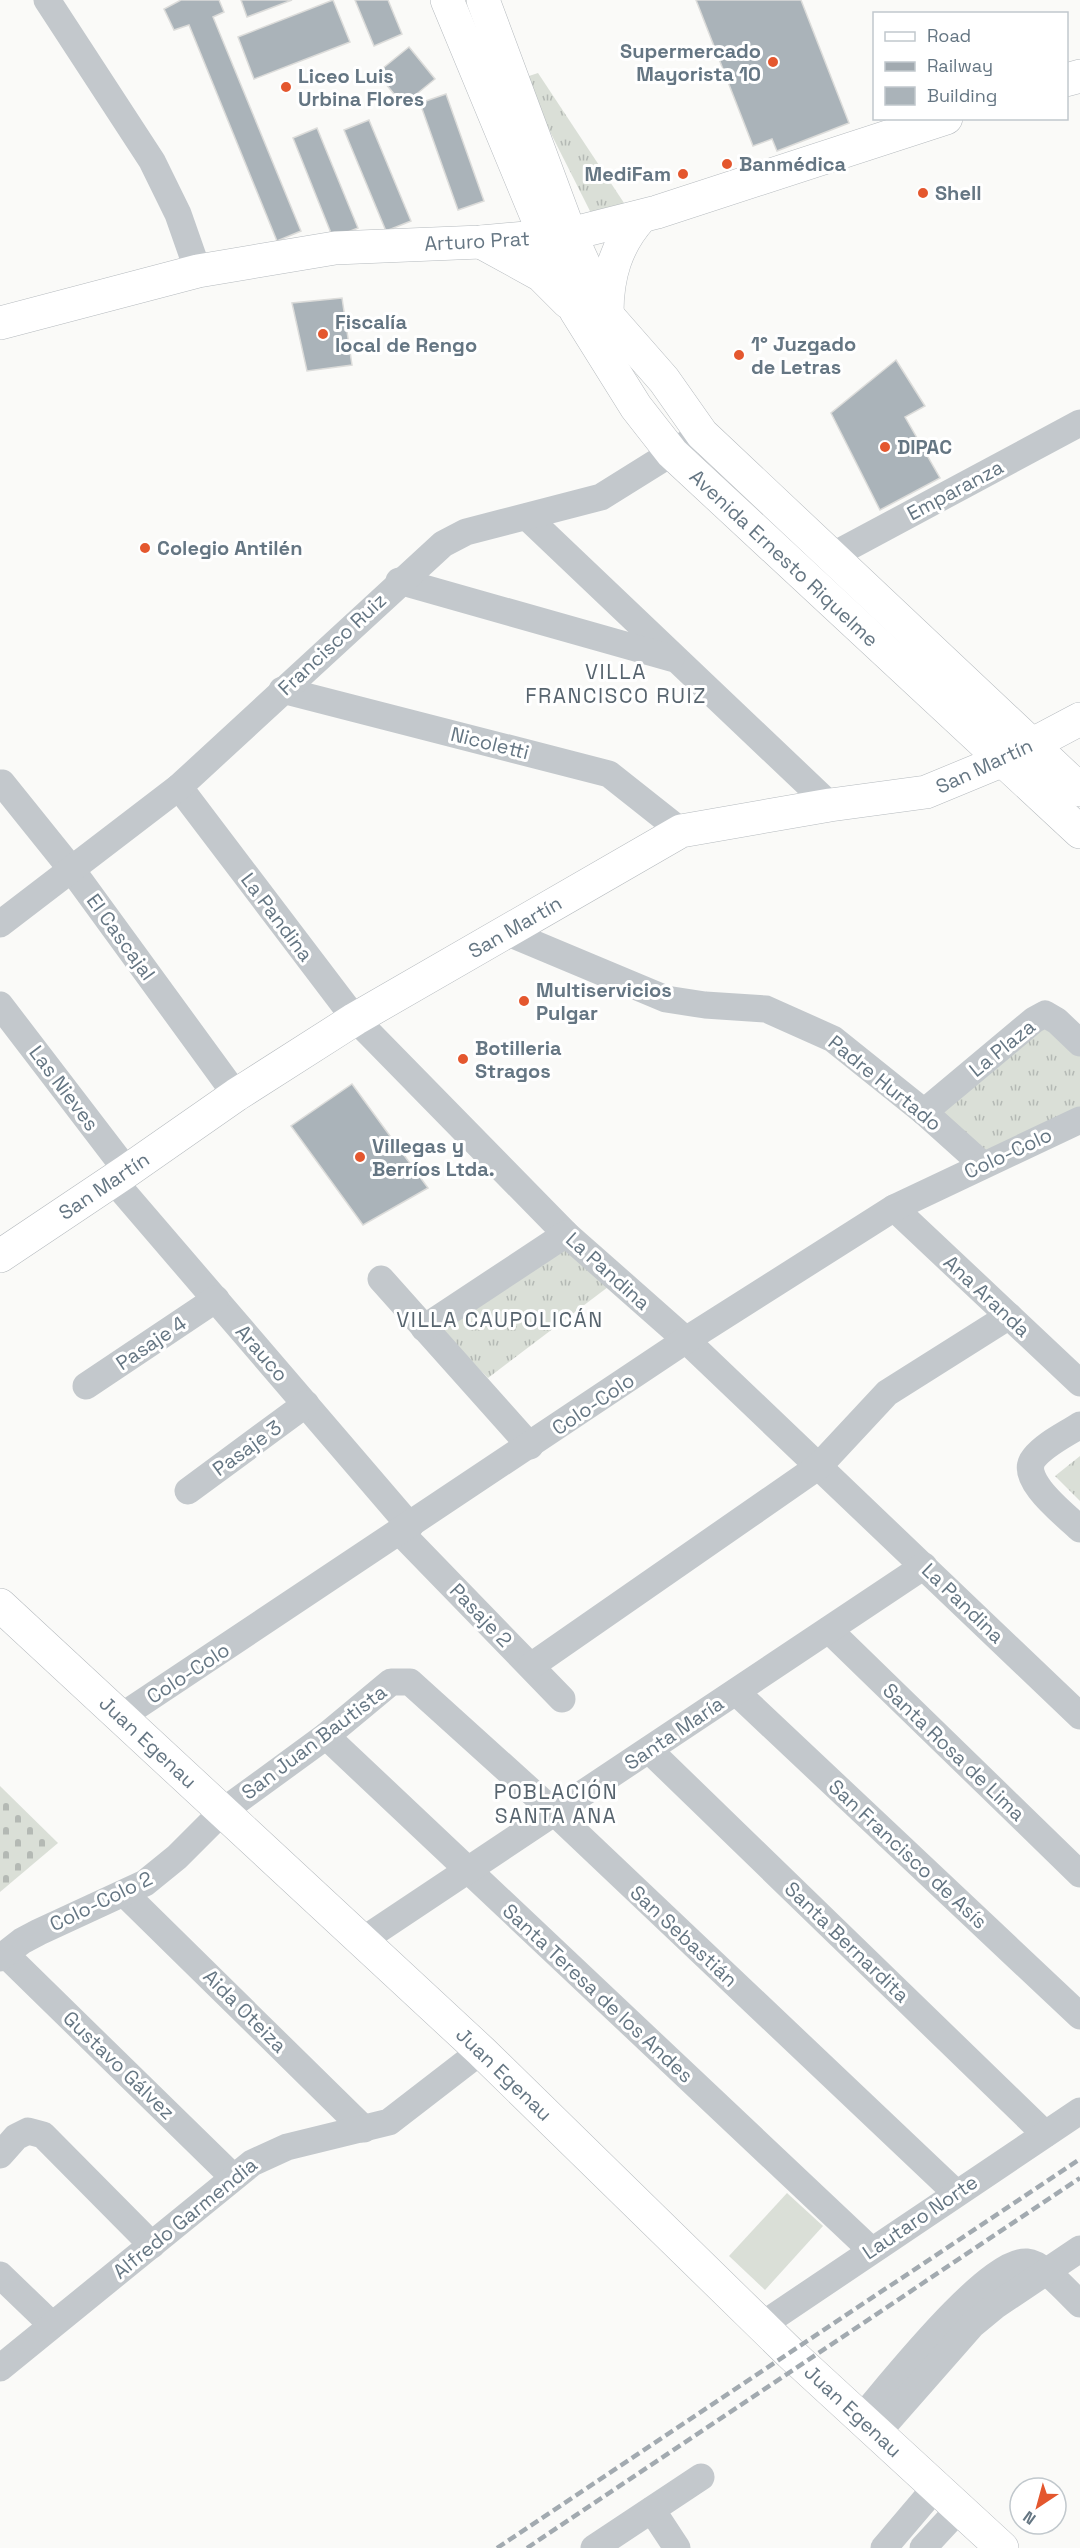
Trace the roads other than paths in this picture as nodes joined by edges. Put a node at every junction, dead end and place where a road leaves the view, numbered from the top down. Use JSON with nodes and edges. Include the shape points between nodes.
{"nodes":[{"id":1,"x":47,"y":0,"type":"edge"},
{"id":2,"x":447,"y":0,"type":"edge"},
{"id":3,"x":483,"y":0,"type":"edge"},
{"id":4,"x":940,"y":120,"type":"edge"},
{"id":5,"x":641,"y":217,"type":"junction"},
{"id":6,"x":557,"y":236,"type":"junction"},
{"id":7,"x":481,"y":242,"type":"junction"},
{"id":8,"x":198,"y":271,"type":"junction"},
{"id":9,"x":592,"y":313,"type":"junction"},
{"id":10,"x":0,"y":323,"type":"edge"},
{"id":11,"x":1080,"y":423,"type":"edge"},
{"id":12,"x":702,"y":434,"type":"junction"},
{"id":13,"x":672,"y":453,"type":"junction"},
{"id":14,"x":527,"y":517,"type":"junction"},
{"id":15,"x":830,"y":557,"type":"junction"},
{"id":16,"x":399,"y":582,"type":"junction"},
{"id":17,"x":675,"y":660,"type":"junction"},
{"id":18,"x":282,"y":690,"type":"junction"},
{"id":19,"x":1080,"y":719,"type":"edge"},
{"id":20,"x":1030,"y":745,"type":"junction"},
{"id":21,"x":1001,"y":761,"type":"junction"},
{"id":22,"x":2,"y":783,"type":"dead end"},
{"id":23,"x":179,"y":787,"type":"junction"},
{"id":24,"x":1080,"y":790,"type":"edge"},
{"id":25,"x":830,"y":804,"type":"junction"},
{"id":26,"x":681,"y":831,"type":"junction"},
{"id":27,"x":1080,"y":832,"type":"edge"},
{"id":28,"x":72,"y":870,"type":"junction"},
{"id":29,"x":0,"y":924,"type":"edge"},
{"id":30,"x":506,"y":932,"type":"junction"},
{"id":31,"x":0,"y":1005,"type":"edge"},
{"id":32,"x":355,"y":1019,"type":"junction"},
{"id":33,"x":1080,"y":1043,"type":"edge"},
{"id":34,"x":236,"y":1095,"type":"junction"},
{"id":35,"x":924,"y":1112,"type":"junction"},
{"id":36,"x":1080,"y":1120,"type":"edge"},
{"id":37,"x":983,"y":1165,"type":"junction"},
{"id":38,"x":120,"y":1176,"type":"junction"},
{"id":39,"x":894,"y":1208,"type":"junction"},
{"id":40,"x":566,"y":1234,"type":"junction"},
{"id":41,"x":4,"y":1245,"type":"edge"},
{"id":42,"x":381,"y":1279,"type":"dead end"},
{"id":43,"x":216,"y":1299,"type":"junction"},
{"id":44,"x":1009,"y":1316,"type":"junction"},
{"id":45,"x":424,"y":1328,"type":"junction"},
{"id":46,"x":686,"y":1340,"type":"junction"},
{"id":47,"x":1080,"y":1383,"type":"edge"},
{"id":48,"x":86,"y":1386,"type":"dead end"},
{"id":49,"x":306,"y":1404,"type":"junction"},
{"id":50,"x":1080,"y":1425,"type":"edge"},
{"id":51,"x":530,"y":1446,"type":"junction"},
{"id":52,"x":819,"y":1466,"type":"junction"},
{"id":53,"x":188,"y":1491,"type":"dead end"},
{"id":54,"x":405,"y":1529,"type":"junction"},
{"id":55,"x":1080,"y":1529,"type":"edge"},
{"id":56,"x":924,"y":1566,"type":"junction"},
{"id":57,"x":0,"y":1605,"type":"edge"},
{"id":58,"x":829,"y":1630,"type":"junction"},
{"id":59,"x":531,"y":1666,"type":"junction"},
{"id":60,"x":410,"y":1682,"type":"joint"},
{"id":61,"x":736,"y":1692,"type":"junction"},
{"id":62,"x":562,"y":1699,"type":"dead end"},
{"id":63,"x":1076,"y":1706,"type":"edge"},
{"id":64,"x":122,"y":1716,"type":"junction"},
{"id":65,"x":326,"y":1736,"type":"junction"},
{"id":66,"x":649,"y":1750,"type":"junction"},
{"id":67,"x":222,"y":1812,"type":"junction"},
{"id":68,"x":555,"y":1813,"type":"junction"},
{"id":69,"x":468,"y":1870,"type":"junction"},
{"id":70,"x":1080,"y":1874,"type":"edge"},
{"id":71,"x":125,"y":1894,"type":"junction"},
{"id":72,"x":363,"y":1940,"type":"junction"},
{"id":73,"x":2,"y":1956,"type":"edge"},
{"id":74,"x":1080,"y":2016,"type":"edge"},
{"id":75,"x":481,"y":2051,"type":"junction"},
{"id":76,"x":1080,"y":2111,"type":"edge"},
{"id":77,"x":364,"y":2129,"type":"junction"},
{"id":78,"x":1045,"y":2134,"type":"junction"},
{"id":79,"x":0,"y":2155,"type":"edge"},
{"id":80,"x":233,"y":2177,"type":"junction"},
{"id":81,"x":956,"y":2193,"type":"junction"},
{"id":82,"x":152,"y":2245,"type":"junction"},
{"id":83,"x":1080,"y":2249,"type":"edge"},
{"id":84,"x":871,"y":2250,"type":"junction"},
{"id":85,"x":1046,"y":2272,"type":"junction"},
{"id":86,"x":0,"y":2275,"type":"edge"},
{"id":87,"x":1080,"y":2304,"type":"edge"},
{"id":88,"x":52,"y":2325,"type":"junction"},
{"id":89,"x":762,"y":2325,"type":"junction"},
{"id":90,"x":0,"y":2368,"type":"edge"},
{"id":91,"x":870,"y":2425,"type":"junction"},
{"id":92,"x":701,"y":2477,"type":"dead end"},
{"id":93,"x":935,"y":2488,"type":"junction"},
{"id":94,"x":959,"y":2509,"type":"junction"},
{"id":95,"x":652,"y":2510,"type":"junction"},
{"id":96,"x":594,"y":2548,"type":"edge"},
{"id":97,"x":677,"y":2548,"type":"edge"},
{"id":98,"x":884,"y":2548,"type":"edge"},
{"id":99,"x":923,"y":2548,"type":"edge"},
{"id":100,"x":1002,"y":2548,"type":"edge"}],
"edges":[{"from":1,"to":8,"type":"street","via":[[152,161],[178,214]]},
{"from":2,"to":6,"type":"main road"},
{"from":3,"to":6,"type":"main road"},
{"from":4,"to":5,"type":"main road","name":"Arturo Prat"},
{"from":5,"to":6,"type":"main road","name":"Arturo Prat"},
{"from":5,"to":9,"type":"main road","via":[[625,237],[614,259],[609,285]]},
{"from":6,"to":7,"type":"main road","name":"Arturo Prat"},
{"from":6,"to":9,"type":"main road","name":"Avenida Ernesto Riquelme"},
{"from":7,"to":8,"type":"main road","name":"Arturo Prat","via":[[335,248]]},
{"from":7,"to":9,"type":"main road","via":[[541,275]]},
{"from":8,"to":10,"type":"main road","name":"Arturo Prat"},
{"from":9,"to":12,"type":"main road","name":"Avenida Ernesto Riquelme","via":[[664,380]]},
{"from":9,"to":13,"type":"main road","name":"Avenida Ernesto Riquelme","via":[[636,407]]},
{"from":11,"to":15,"type":"street","name":"Emparanza"},
{"from":12,"to":13,"type":"street","name":"Francisco Ruiz"},
{"from":12,"to":15,"type":"main road","name":"Avenida Ernesto Riquelme"},
{"from":13,"to":14,"type":"street","name":"Francisco Ruiz","via":[[601,497]]},
{"from":13,"to":21,"type":"main road","name":"Avenida Ernesto Riquelme"},
{"from":14,"to":16,"type":"street","name":"Francisco Ruiz","via":[[466,532],[442,544]]},
{"from":14,"to":17,"type":"street"},
{"from":15,"to":20,"type":"main road","name":"Avenida Ernesto Riquelme"},
{"from":16,"to":17,"type":"street"},
{"from":16,"to":18,"type":"street","name":"Francisco Ruiz"},
{"from":17,"to":25,"type":"street"},
{"from":18,"to":23,"type":"street","name":"Francisco Ruiz"},
{"from":18,"to":26,"type":"street","name":"Nicoletti","via":[[609,774]]},
{"from":19,"to":20,"type":"main road","name":"San Martín"},
{"from":20,"to":21,"type":"main road","name":"San Martín"},
{"from":20,"to":24,"type":"main road","name":"Avenida Ernesto Riquelme"},
{"from":21,"to":25,"type":"main road","name":"San Martín","via":[[926,792]]},
{"from":21,"to":27,"type":"main road","name":"Avenida Ernesto Riquelme"},
{"from":22,"to":28,"type":"street","name":"El Cascajal"},
{"from":23,"to":28,"type":"street","name":"Francisco Ruiz"},
{"from":23,"to":32,"type":"street","name":"La Pandina"},
{"from":25,"to":26,"type":"main road","name":"San Martín"},
{"from":26,"to":30,"type":"main road","name":"San Martín"},
{"from":28,"to":29,"type":"street","name":"Francisco Ruiz"},
{"from":28,"to":34,"type":"street","name":"El Cascajal"},
{"from":30,"to":32,"type":"main road","name":"San Martín"},
{"from":30,"to":35,"type":"street","name":"Padre Hurtado","via":[[666,999],[766,1009],[820,1032]]},
{"from":31,"to":38,"type":"street","name":"Las Nieves"},
{"from":32,"to":34,"type":"main road","name":"San Martín"},
{"from":32,"to":40,"type":"street","name":"La Pandina"},
{"from":33,"to":35,"type":"street","name":"La Plaza","via":[[1045,1014]]},
{"from":34,"to":38,"type":"main road","name":"San Martín"},
{"from":35,"to":37,"type":"street","name":"Padre Hurtado"},
{"from":36,"to":37,"type":"street","name":"Colo-Colo"},
{"from":37,"to":39,"type":"street","name":"Colo-Colo"},
{"from":38,"to":41,"type":"main road","name":"San Martín"},
{"from":38,"to":43,"type":"street","name":"Arauco"},
{"from":39,"to":44,"type":"street","name":"Ana Aranda"},
{"from":39,"to":46,"type":"street","name":"Colo-Colo"},
{"from":40,"to":45,"type":"street"},
{"from":40,"to":46,"type":"street","name":"La Pandina"},
{"from":42,"to":45,"type":"street"},
{"from":43,"to":48,"type":"street","name":"Pasaje 4"},
{"from":43,"to":49,"type":"street","name":"Arauco"},
{"from":44,"to":47,"type":"street","name":"Ana Aranda"},
{"from":44,"to":52,"type":"street","via":[[886,1393]]},
{"from":45,"to":51,"type":"street"},
{"from":46,"to":51,"type":"street","name":"Colo-Colo"},
{"from":46,"to":52,"type":"street","name":"La Pandina"},
{"from":49,"to":53,"type":"street","name":"Pasaje 3"},
{"from":49,"to":54,"type":"street","name":"Arauco"},
{"from":50,"to":55,"type":"street","via":[[1043,1449],[1032,1460],[1030,1470],[1041,1492]]},
{"from":51,"to":54,"type":"street","name":"Colo-Colo"},
{"from":52,"to":56,"type":"street","name":"La Pandina"},
{"from":52,"to":59,"type":"street"},
{"from":54,"to":59,"type":"street","name":"Pasaje 2"},
{"from":54,"to":64,"type":"street","name":"Colo-Colo"},
{"from":56,"to":58,"type":"street","name":"Santa María"},
{"from":56,"to":63,"type":"street","name":"La Pandina"},
{"from":57,"to":64,"type":"main road","name":"Juan Egenau"},
{"from":58,"to":61,"type":"street","name":"Santa María"},
{"from":58,"to":70,"type":"street","name":"Santa Rosa de Lima"},
{"from":59,"to":62,"type":"street","name":"Pasaje 2"},
{"from":60,"to":65,"type":"street","name":"San Juan Bautista","via":[[391,1682]]},
{"from":60,"to":68,"type":"street","name":"San Sebastián"},
{"from":61,"to":66,"type":"street","name":"Santa María"},
{"from":61,"to":74,"type":"street","name":"San Francisco de Asís"},
{"from":64,"to":67,"type":"main road","name":"Juan Egenau"},
{"from":65,"to":67,"type":"street","name":"San Juan Bautista"},
{"from":65,"to":69,"type":"street","name":"Santa Teresa de los Andes"},
{"from":66,"to":68,"type":"street","name":"Santa María"},
{"from":66,"to":78,"type":"street","name":"Santa Bernardita"},
{"from":67,"to":71,"type":"street","name":"Colo-Colo 2","via":[[159,1873]]},
{"from":67,"to":72,"type":"main road","name":"Juan Egenau"},
{"from":68,"to":69,"type":"street","name":"Santa María"},
{"from":68,"to":81,"type":"street","name":"San Sebastián"},
{"from":69,"to":72,"type":"street","name":"Santa María"},
{"from":69,"to":84,"type":"street","name":"Santa Teresa de los Andes"},
{"from":71,"to":73,"type":"street","name":"Colo-Colo 2","via":[[39,1932]]},
{"from":71,"to":77,"type":"street","name":"Aida Oteiza"},
{"from":72,"to":75,"type":"main road","name":"Juan Egenau"},
{"from":73,"to":80,"type":"street","name":"Gustavo Gálvez"},
{"from":75,"to":77,"type":"street","name":"Alfredo Garmendia","via":[[398,2116]]},
{"from":75,"to":89,"type":"main road","name":"Juan Egenau"},
{"from":76,"to":78,"type":"street","name":"Lautaro Norte"},
{"from":77,"to":80,"type":"street","name":"Alfredo Garmendia","via":[[287,2146],[267,2154]]},
{"from":78,"to":81,"type":"street","name":"Lautaro Norte"},
{"from":79,"to":82,"type":"street","via":[[28,2131],[43,2135]]},
{"from":80,"to":82,"type":"street","name":"Alfredo Garmendia"},
{"from":81,"to":84,"type":"street","name":"Lautaro Norte"},
{"from":82,"to":88,"type":"street","name":"Alfredo Garmendia"},
{"from":83,"to":85,"type":"street"},
{"from":84,"to":89,"type":"street","name":"Lautaro Norte"},
{"from":85,"to":87,"type":"street"},
{"from":85,"to":91,"type":"street","via":[[972,2325]]},
{"from":86,"to":88,"type":"street"},
{"from":88,"to":90,"type":"street","name":"Alfredo Garmendia"},
{"from":89,"to":91,"type":"main road","name":"Juan Egenau"},
{"from":91,"to":93,"type":"main road","name":"Juan Egenau"},
{"from":92,"to":95,"type":"street"},
{"from":93,"to":94,"type":"main road","name":"Juan Egenau"},
{"from":93,"to":98,"type":"street"},
{"from":94,"to":99,"type":"street"},
{"from":94,"to":100,"type":"main road","name":"Juan Egenau"},
{"from":95,"to":96,"type":"street"},
{"from":95,"to":97,"type":"street"}]}
